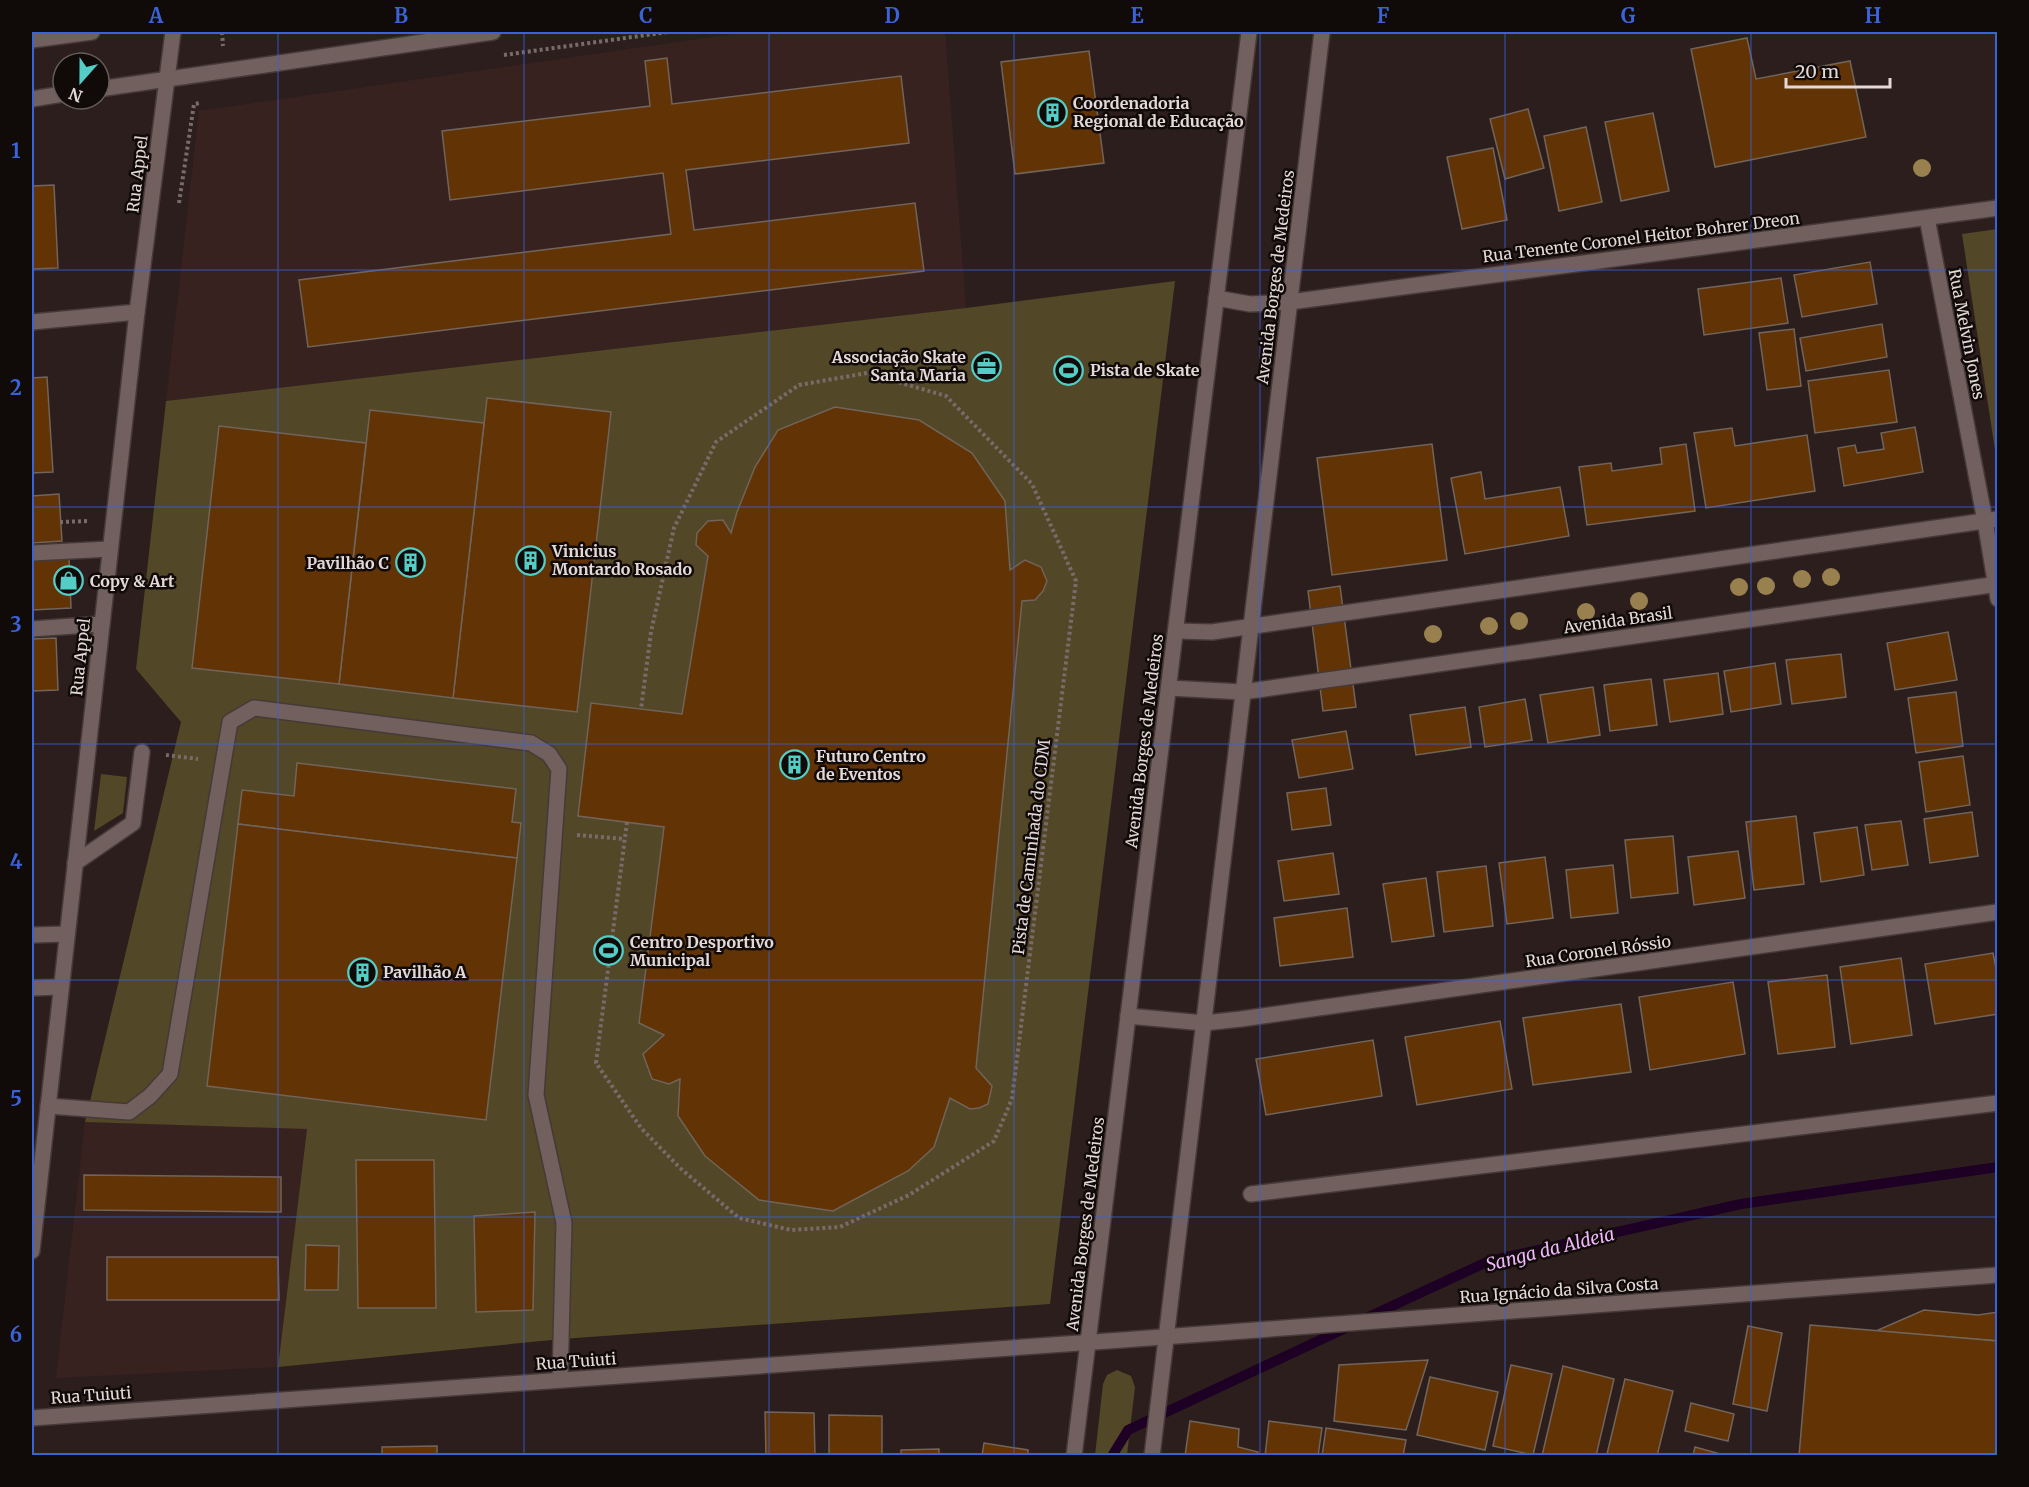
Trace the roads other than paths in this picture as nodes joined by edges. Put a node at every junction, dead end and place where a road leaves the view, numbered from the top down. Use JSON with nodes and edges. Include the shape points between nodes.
{"nodes":[{"id":1,"x":92,"y":32,"type":"edge"},
{"id":2,"x":173,"y":32,"type":"edge"},
{"id":3,"x":493,"y":32,"type":"edge"},
{"id":4,"x":1249,"y":32,"type":"edge"},
{"id":5,"x":1322,"y":32,"type":"edge"},
{"id":6,"x":32,"y":40,"type":"edge"},
{"id":7,"x":167,"y":79,"type":"junction"},
{"id":8,"x":111,"y":87,"type":"edge"},
{"id":9,"x":51,"y":96,"type":"edge"},
{"id":10,"x":32,"y":99,"type":"edge"},
{"id":11,"x":1998,"y":208,"type":"edge"},
{"id":12,"x":1927,"y":218,"type":"junction"},
{"id":13,"x":1216,"y":298,"type":"junction"},
{"id":14,"x":1290,"y":302,"type":"junction"},
{"id":15,"x":137,"y":312,"type":"junction"},
{"id":16,"x":32,"y":322,"type":"edge"},
{"id":17,"x":1991,"y":520,"type":"edge"},
{"id":18,"x":110,"y":549,"type":"junction"},
{"id":19,"x":32,"y":553,"type":"edge"},
{"id":20,"x":1997,"y":589,"type":"edge"},
{"id":21,"x":102,"y":624,"type":"junction"},
{"id":22,"x":1250,"y":627,"type":"junction"},
{"id":23,"x":32,"y":629,"type":"edge"},
{"id":24,"x":1176,"y":632,"type":"junction"},
{"id":25,"x":1169,"y":688,"type":"junction"},
{"id":26,"x":1243,"y":692,"type":"junction"},
{"id":27,"x":142,"y":752,"type":"dead end"},
{"id":28,"x":75,"y":863,"type":"junction"},
{"id":29,"x":1998,"y":912,"type":"edge"},
{"id":30,"x":67,"y":934,"type":"junction"},
{"id":31,"x":32,"y":935,"type":"edge"},
{"id":32,"x":61,"y":987,"type":"junction"},
{"id":33,"x":32,"y":988,"type":"edge"},
{"id":34,"x":1128,"y":1016,"type":"junction"},
{"id":35,"x":1204,"y":1023,"type":"junction"},
{"id":36,"x":1998,"y":1103,"type":"edge"},
{"id":37,"x":48,"y":1106,"type":"junction"},
{"id":38,"x":1251,"y":1194,"type":"dead end"},
{"id":39,"x":32,"y":1251,"type":"edge"},
{"id":40,"x":1998,"y":1275,"type":"edge"},
{"id":41,"x":1166,"y":1337,"type":"junction"},
{"id":42,"x":1122,"y":1340,"type":"joint"},
{"id":43,"x":1088,"y":1342,"type":"junction"},
{"id":44,"x":560,"y":1380,"type":"junction"},
{"id":45,"x":32,"y":1418,"type":"edge"},
{"id":46,"x":1074,"y":1455,"type":"edge"},
{"id":47,"x":1152,"y":1455,"type":"edge"}],
"edges":[{"from":1,"to":6,"type":"main road"},
{"from":2,"to":7,"type":"main road","name":"Rua Appel"},
{"from":3,"to":7,"type":"main road"},
{"from":4,"to":13,"type":"main road","name":"Avenida Borges de Medeiros"},
{"from":5,"to":14,"type":"main road","name":"Avenida Borges de Medeiros"},
{"from":7,"to":8,"type":"main road"},
{"from":7,"to":15,"type":"main road","name":"Rua Appel"},
{"from":9,"to":10,"type":"main road"},
{"from":11,"to":12,"type":"main road","name":"Rua Tenente Coronel Heitor Bohrer Dreon"},
{"from":12,"to":14,"type":"main road","name":"Rua Tenente Coronel Heitor Bohrer Dreon"},
{"from":12,"to":17,"type":"main road","name":"Rua Melvin Jones"},
{"from":13,"to":14,"type":"main road","name":"Rua Tenente Coronel Heitor Bohrer Dreon","via":[[1250,304]]},
{"from":13,"to":24,"type":"main road","name":"Avenida Borges de Medeiros"},
{"from":14,"to":22,"type":"main road","name":"Avenida Borges de Medeiros"},
{"from":15,"to":16,"type":"main road"},
{"from":15,"to":18,"type":"main road","name":"Rua Appel"},
{"from":17,"to":20,"type":"main road","name":"Rua Melvin Jones"},
{"from":17,"to":22,"type":"main road"},
{"from":18,"to":19,"type":"main road"},
{"from":18,"to":21,"type":"main road","name":"Rua Appel"},
{"from":20,"to":26,"type":"main road","name":"Avenida Brasil"},
{"from":21,"to":23,"type":"main road"},
{"from":21,"to":28,"type":"main road","name":"Rua Appel"},
{"from":22,"to":24,"type":"main road"},
{"from":22,"to":26,"type":"main road","name":"Avenida Borges de Medeiros"},
{"from":24,"to":25,"type":"main road","name":"Avenida Borges de Medeiros"},
{"from":25,"to":26,"type":"main road","name":"Avenida Brasil"},
{"from":25,"to":34,"type":"main road","name":"Avenida Borges de Medeiros"},
{"from":26,"to":35,"type":"main road","name":"Avenida Borges de Medeiros"},
{"from":27,"to":28,"type":"main road","via":[[133,823]]},
{"from":28,"to":30,"type":"main road","name":"Rua Appel"},
{"from":29,"to":35,"type":"main road","name":"Rua Coronel Róssio"},
{"from":30,"to":31,"type":"main road"},
{"from":30,"to":32,"type":"main road","name":"Rua Appel"},
{"from":32,"to":33,"type":"main road"},
{"from":32,"to":37,"type":"main road","name":"Rua Appel"},
{"from":34,"to":35,"type":"main road","name":"Rua Coronel Róssio"},
{"from":34,"to":43,"type":"main road","name":"Avenida Borges de Medeiros"},
{"from":35,"to":41,"type":"main road","name":"Avenida Borges de Medeiros"},
{"from":36,"to":38,"type":"main road"},
{"from":37,"to":39,"type":"main road","name":"Rua Appel"},
{"from":37,"to":44,"type":"main road","via":[[129,1112],[170,1074],[230,722],[254,708],[531,743],[549,754],[559,769],[536,1095],[564,1223]]},
{"from":40,"to":41,"type":"main road","name":"Rua Ignácio da Silva Costa"},
{"from":41,"to":42,"type":"main road","name":"Rua Ignácio da Silva Costa"},
{"from":41,"to":47,"type":"main road","name":"Avenida Borges de Medeiros"},
{"from":42,"to":43,"type":"main road","name":"Rua Tuiuti"},
{"from":43,"to":44,"type":"main road","name":"Rua Tuiuti"},
{"from":43,"to":46,"type":"main road","name":"Avenida Borges de Medeiros"},
{"from":44,"to":45,"type":"main road","name":"Rua Tuiuti"}]}
